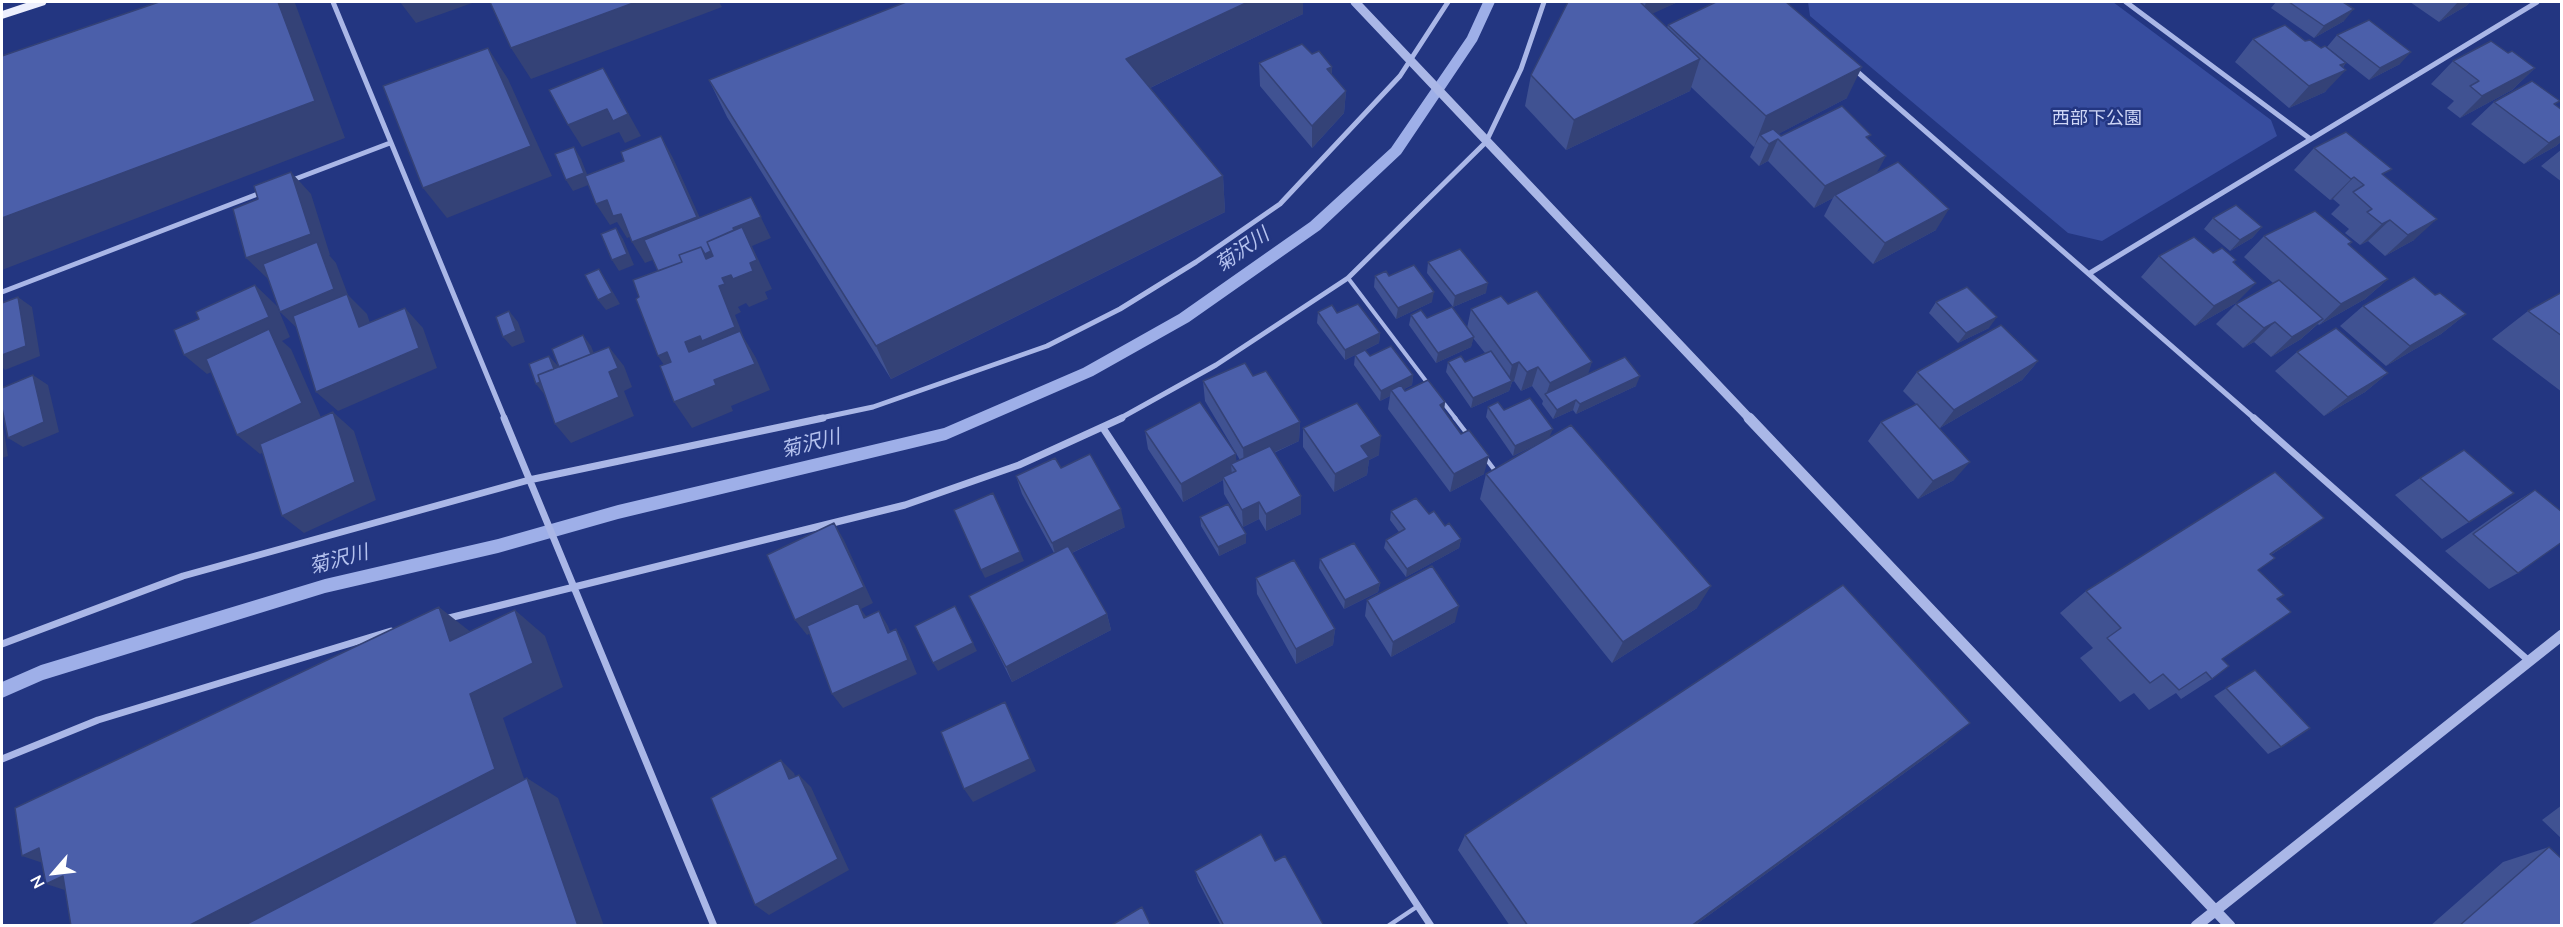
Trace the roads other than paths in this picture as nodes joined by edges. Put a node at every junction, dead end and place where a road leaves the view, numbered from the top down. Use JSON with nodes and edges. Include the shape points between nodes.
{"nodes":[{"id":1,"x":37,"y":2,"type":"edge"},
{"id":2,"x":333,"y":2,"type":"edge"},
{"id":3,"x":1355,"y":2,"type":"edge"},
{"id":4,"x":1449,"y":2,"type":"edge"},
{"id":5,"x":1544,"y":2,"type":"edge"},
{"id":6,"x":2126,"y":2,"type":"edge"},
{"id":7,"x":2537,"y":2,"type":"edge"},
{"id":8,"x":2,"y":15,"type":"edge"},
{"id":9,"x":1412,"y":61,"type":"junction"},
{"id":10,"x":1847,"y":63,"type":"edge"},
{"id":11,"x":2309,"y":138,"type":"junction"},
{"id":12,"x":1486,"y":142,"type":"junction"},
{"id":13,"x":390,"y":143,"type":"junction"},
{"id":14,"x":279,"y":186,"type":"edge"},
{"id":15,"x":268,"y":190,"type":"edge"},
{"id":16,"x":2090,"y":273,"type":"junction"},
{"id":17,"x":1348,"y":278,"type":"junction"},
{"id":18,"x":2,"y":292,"type":"edge"},
{"id":19,"x":1103,"y":428,"type":"junction"},
{"id":20,"x":1471,"y":440,"type":"edge"},
{"id":21,"x":1479,"y":449,"type":"edge"},
{"id":22,"x":1493,"y":468,"type":"edge"},
{"id":23,"x":529,"y":480,"type":"junction"},
{"id":24,"x":574,"y":588,"type":"junction"},
{"id":25,"x":436,"y":621,"type":"edge"},
{"id":26,"x":402,"y":629,"type":"edge"},
{"id":27,"x":2562,"y":635,"type":"edge"},
{"id":28,"x":2,"y":644,"type":"edge"},
{"id":29,"x":2529,"y":661,"type":"junction"},
{"id":30,"x":2,"y":759,"type":"edge"},
{"id":31,"x":1418,"y":906,"type":"junction"},
{"id":32,"x":2215,"y":909,"type":"junction"},
{"id":33,"x":714,"y":926,"type":"edge"},
{"id":34,"x":1388,"y":926,"type":"edge"},
{"id":35,"x":1431,"y":926,"type":"edge"},
{"id":36,"x":2196,"y":926,"type":"edge"},
{"id":37,"x":2230,"y":926,"type":"edge"}],
"edges":[{"from":1,"to":8,"type":"main road"},
{"from":2,"to":13,"type":"street"},
{"from":3,"to":9,"type":"street"},
{"from":4,"to":9,"type":"street"},
{"from":5,"to":12,"type":"street","via":[[1521,69]]},
{"from":6,"to":11,"type":"street"},
{"from":7,"to":11,"type":"street"},
{"from":9,"to":12,"type":"street"},
{"from":9,"to":23,"type":"street","via":[[1280,204],[1120,309],[1047,346],[873,407]]},
{"from":10,"to":16,"type":"street"},
{"from":11,"to":16,"type":"street"},
{"from":12,"to":17,"type":"street"},
{"from":12,"to":32,"type":"street"},
{"from":13,"to":14,"type":"street"},
{"from":13,"to":23,"type":"street"},
{"from":15,"to":18,"type":"street"},
{"from":16,"to":29,"type":"street"},
{"from":17,"to":19,"type":"street","via":[[1216,365]]},
{"from":17,"to":20,"type":"lane"},
{"from":19,"to":24,"type":"street","via":[[1019,465],[905,505]]},
{"from":19,"to":31,"type":"street"},
{"from":21,"to":22,"type":"lane"},
{"from":23,"to":24,"type":"street"},
{"from":23,"to":28,"type":"street","via":[[183,576]]},
{"from":24,"to":25,"type":"street"},
{"from":24,"to":33,"type":"street"},
{"from":26,"to":30,"type":"street","via":[[98,720]]},
{"from":27,"to":29,"type":"street"},
{"from":29,"to":32,"type":"street"},
{"from":31,"to":34,"type":"lane"},
{"from":31,"to":35,"type":"street"},
{"from":32,"to":36,"type":"street"},
{"from":32,"to":37,"type":"street"}]}
